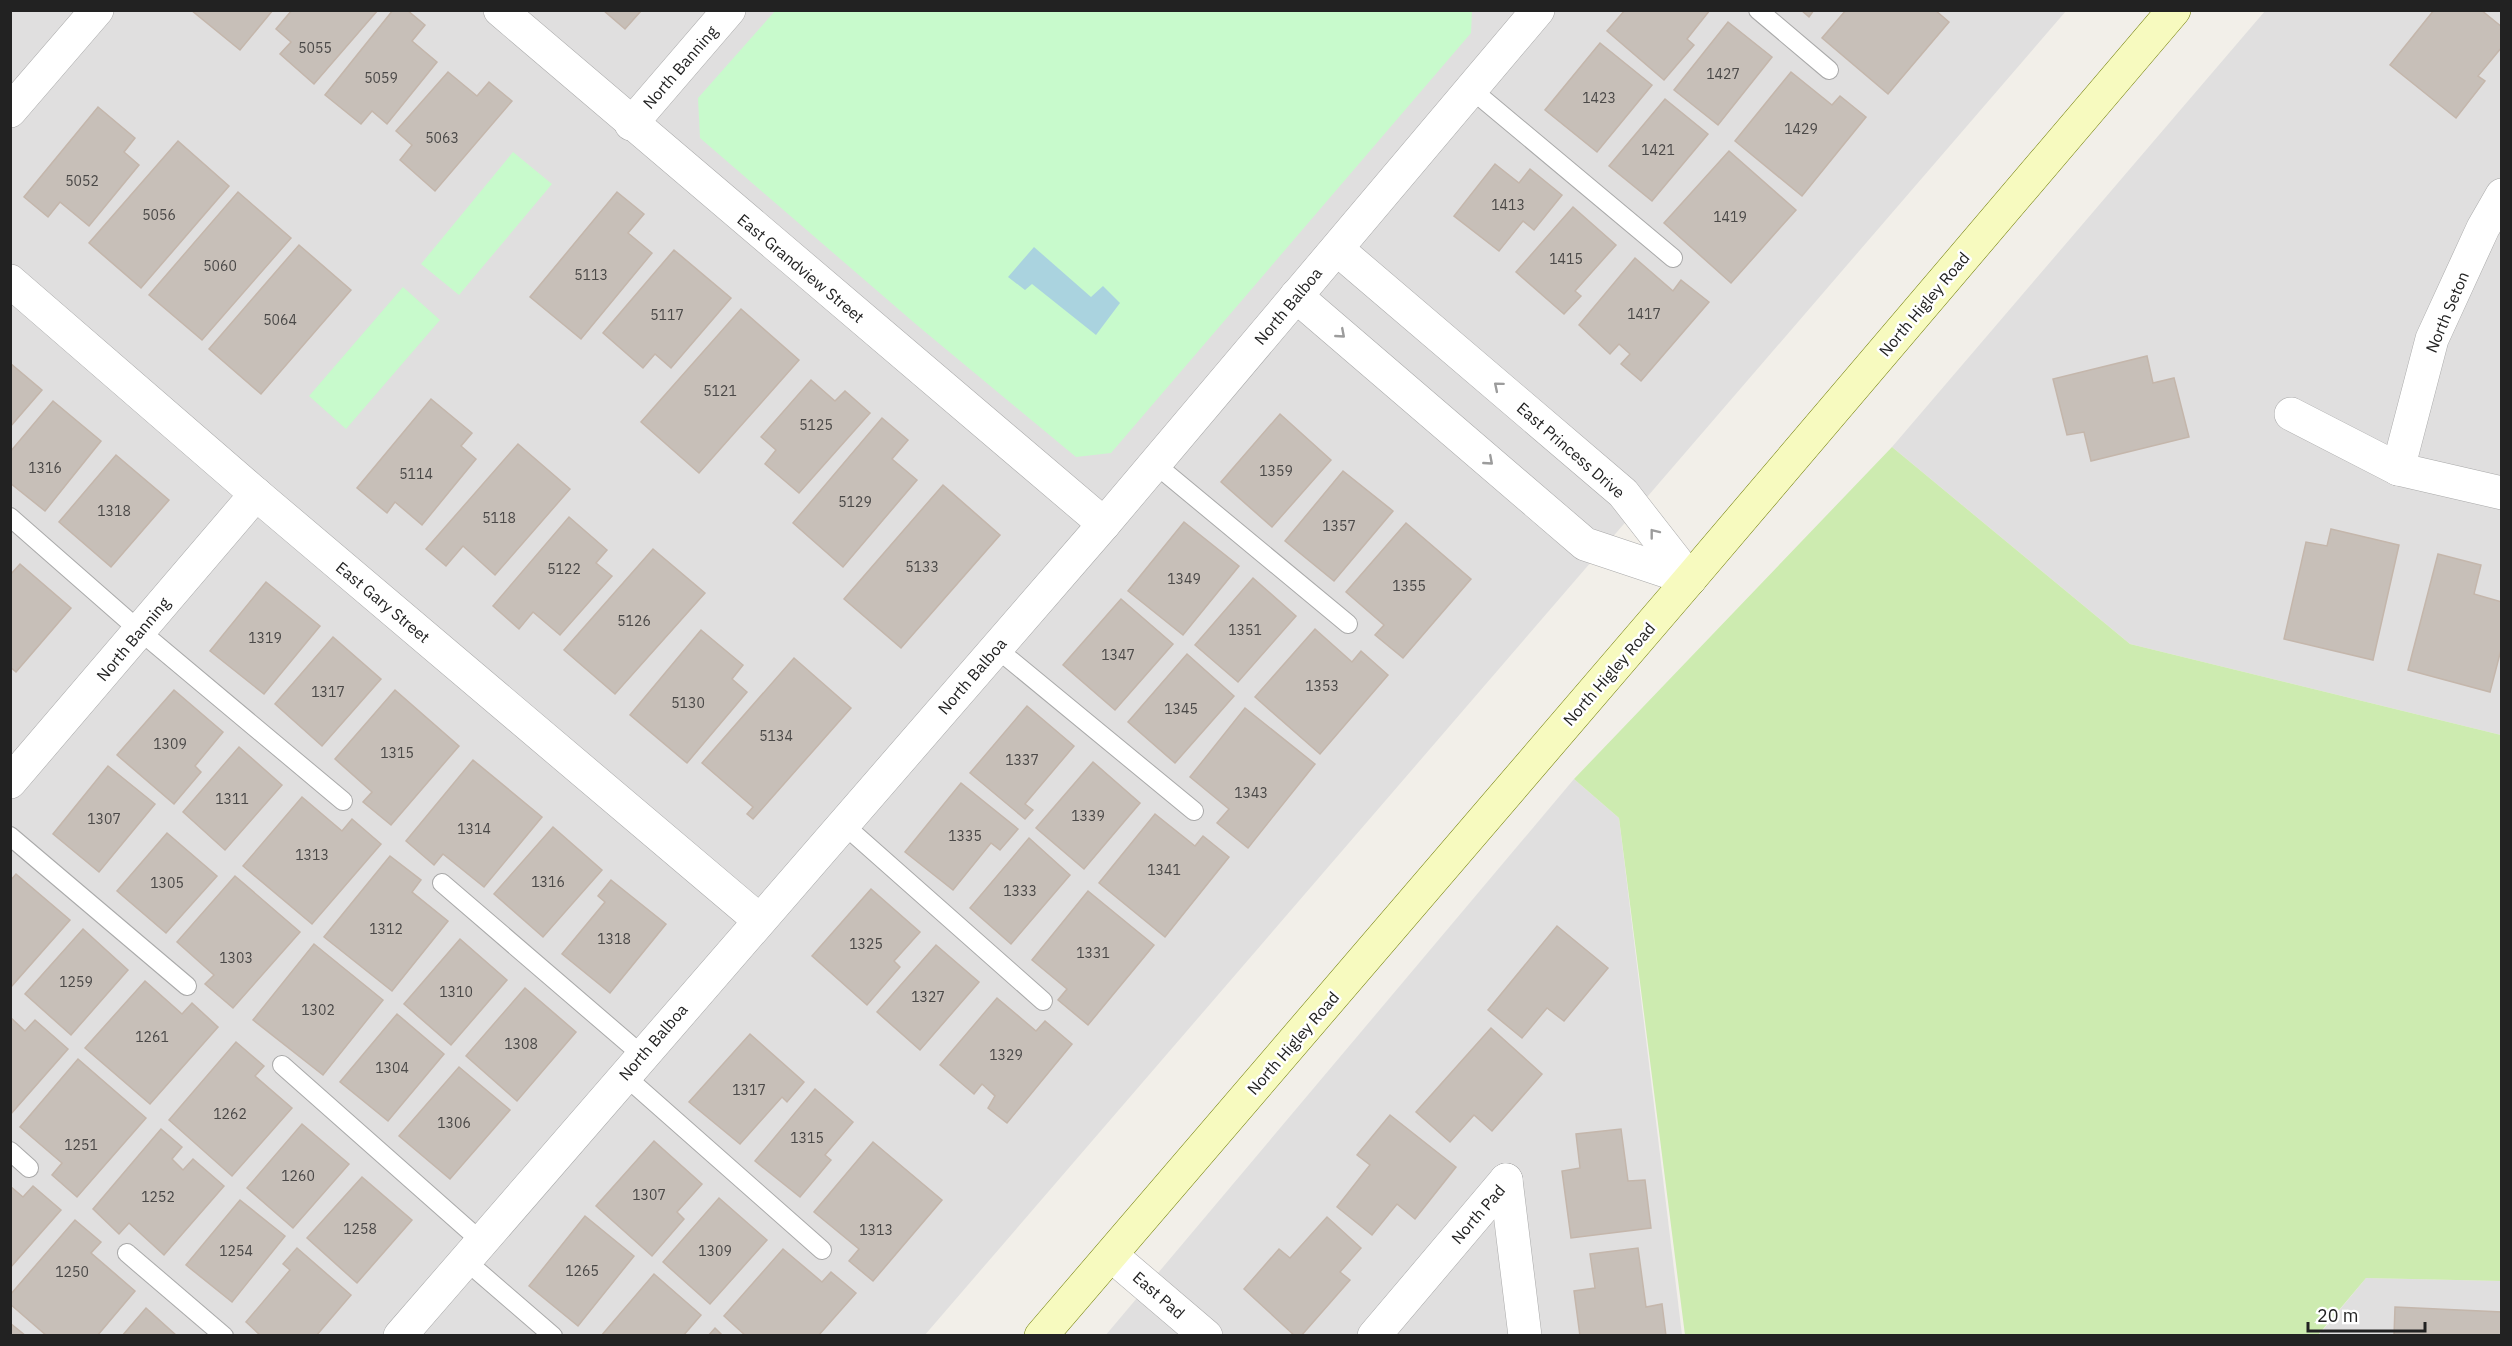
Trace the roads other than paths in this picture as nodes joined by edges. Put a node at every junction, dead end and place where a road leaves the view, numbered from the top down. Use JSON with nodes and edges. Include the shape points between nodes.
{"nodes":[{"id":1,"x":97,"y":10,"type":"edge"},
{"id":2,"x":500,"y":10,"type":"edge"},
{"id":3,"x":729,"y":10,"type":"edge"},
{"id":4,"x":1538,"y":10,"type":"edge"},
{"id":5,"x":1758,"y":10,"type":"edge"},
{"id":6,"x":2174,"y":10,"type":"edge"},
{"id":7,"x":1829,"y":69,"type":"dead end"},
{"id":8,"x":1471,"y":89,"type":"junction"},
{"id":9,"x":10,"y":111,"type":"edge"},
{"id":10,"x":631,"y":124,"type":"junction"},
{"id":11,"x":2502,"y":195,"type":"edge"},
{"id":12,"x":1337,"y":249,"type":"junction"},
{"id":13,"x":1673,"y":258,"type":"dead end"},
{"id":14,"x":10,"y":281,"type":"edge"},
{"id":15,"x":1296,"y":296,"type":"junction"},
{"id":16,"x":2290,"y":414,"type":"dead end"},
{"id":17,"x":1155,"y":464,"type":"junction"},
{"id":18,"x":2398,"y":469,"type":"junction"},
{"id":19,"x":2502,"y":493,"type":"edge"},
{"id":20,"x":256,"y":494,"type":"junction"},
{"id":21,"x":10,"y":517,"type":"edge"},
{"id":22,"x":1104,"y":524,"type":"junction"},
{"id":23,"x":1690,"y":579,"type":"junction"},
{"id":24,"x":1348,"y":624,"type":"dead end"},
{"id":25,"x":140,"y":631,"type":"junction"},
{"id":26,"x":996,"y":648,"type":"junction"},
{"id":27,"x":10,"y":783,"type":"edge"},
{"id":28,"x":343,"y":801,"type":"dead end"},
{"id":29,"x":1194,"y":811,"type":"dead end"},
{"id":30,"x":843,"y":824,"type":"junction"},
{"id":31,"x":10,"y":836,"type":"edge"},
{"id":32,"x":442,"y":883,"type":"dead end"},
{"id":33,"x":759,"y":920,"type":"junction"},
{"id":34,"x":188,"y":986,"type":"dead end"},
{"id":35,"x":1043,"y":1000,"type":"dead end"},
{"id":36,"x":282,"y":1065,"type":"dead end"},
{"id":37,"x":634,"y":1065,"type":"junction"},
{"id":38,"x":10,"y":1151,"type":"edge"},
{"id":39,"x":30,"y":1168,"type":"dead end"},
{"id":40,"x":822,"y":1250,"type":"dead end"},
{"id":41,"x":473,"y":1251,"type":"junction"},
{"id":42,"x":127,"y":1252,"type":"dead end"},
{"id":43,"x":1112,"y":1255,"type":"junction"},
{"id":44,"x":224,"y":1335,"type":"edge"},
{"id":45,"x":400,"y":1335,"type":"edge"},
{"id":46,"x":553,"y":1335,"type":"edge"},
{"id":47,"x":1041,"y":1335,"type":"edge"},
{"id":48,"x":1206,"y":1335,"type":"edge"},
{"id":49,"x":1374,"y":1335,"type":"edge"},
{"id":50,"x":1525,"y":1335,"type":"edge"}],
"edges":[{"from":1,"to":9,"type":"street"},
{"from":2,"to":10,"type":"street","name":"East Grandview Street"},
{"from":3,"to":10,"type":"street","name":"North Banning"},
{"from":4,"to":8,"type":"street","name":"North Balboa"},
{"from":5,"to":7,"type":"lane"},
{"from":6,"to":23,"type":"main road","name":"North Higley Road"},
{"from":8,"to":12,"type":"street","name":"North Balboa"},
{"from":8,"to":13,"type":"lane"},
{"from":10,"to":22,"type":"street","name":"East Grandview Street"},
{"from":11,"to":18,"type":"street","name":"North Seton","via":[[2432,339]]},
{"from":12,"to":15,"type":"street","name":"North Balboa"},
{"from":23,"to":12,"type":"street","name":"East Princess Drive","one_way":true,"via":[[1623,493]]},
{"from":14,"to":20,"type":"street","name":"East Gary Street"},
{"from":15,"to":17,"type":"street","name":"North Balboa"},
{"from":15,"to":23,"type":"street","one_way":true,"via":[[1585,544]]},
{"from":16,"to":18,"type":"street"},
{"from":17,"to":22,"type":"street","name":"North Balboa"},
{"from":17,"to":24,"type":"lane"},
{"from":18,"to":19,"type":"street"},
{"from":20,"to":25,"type":"street","name":"North Banning"},
{"from":20,"to":33,"type":"street","name":"East Gary Street"},
{"from":21,"to":25,"type":"lane"},
{"from":22,"to":26,"type":"street","name":"North Balboa"},
{"from":23,"to":43,"type":"main road","name":"North Higley Road"},
{"from":25,"to":27,"type":"street","name":"North Banning"},
{"from":25,"to":28,"type":"lane"},
{"from":26,"to":29,"type":"lane"},
{"from":26,"to":30,"type":"street","name":"North Balboa"},
{"from":30,"to":33,"type":"street","name":"North Balboa"},
{"from":30,"to":35,"type":"lane"},
{"from":31,"to":34,"type":"lane"},
{"from":32,"to":37,"type":"lane"},
{"from":33,"to":37,"type":"street","name":"North Balboa"},
{"from":36,"to":41,"type":"lane"},
{"from":37,"to":40,"type":"lane"},
{"from":37,"to":41,"type":"street","name":"North Balboa"},
{"from":38,"to":39,"type":"lane"},
{"from":41,"to":45,"type":"street","name":"North Balboa"},
{"from":41,"to":46,"type":"lane"},
{"from":42,"to":44,"type":"lane"},
{"from":43,"to":47,"type":"main road","name":"North Higley Road"},
{"from":43,"to":48,"type":"street","name":"East Pad"},
{"from":49,"to":50,"type":"street","name":"North Pad","via":[[1506,1180]]}]}
